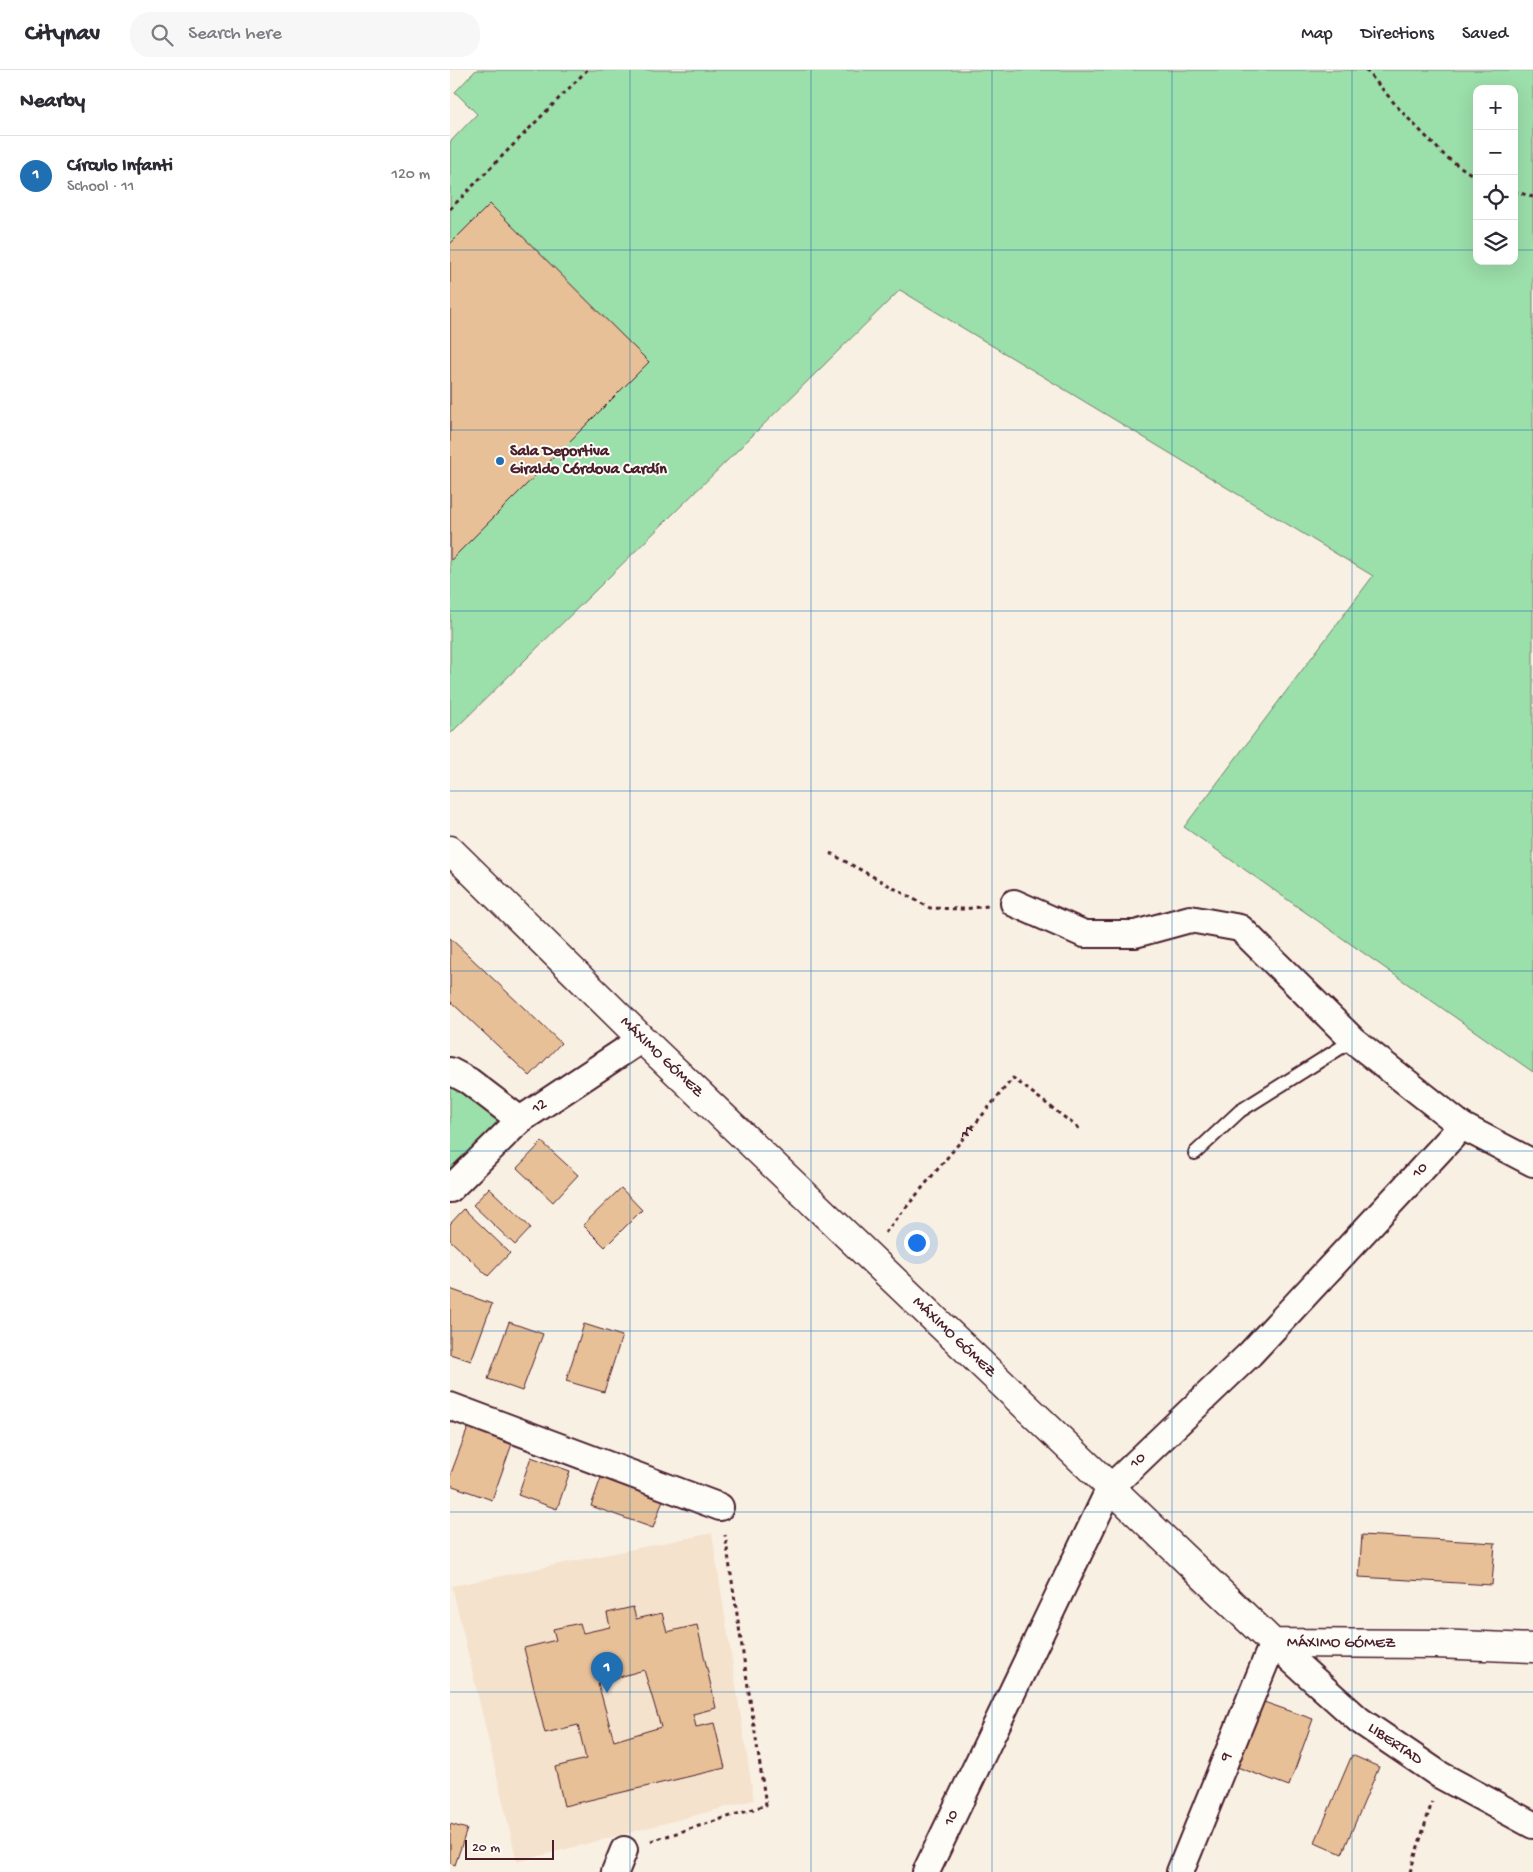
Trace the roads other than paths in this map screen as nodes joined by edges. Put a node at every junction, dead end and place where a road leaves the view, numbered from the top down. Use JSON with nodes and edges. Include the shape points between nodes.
{"nodes":[{"id":1,"x":450,"y":850,"type":"edge"},
{"id":2,"x":1014,"y":903,"type":"road end"},
{"id":3,"x":642,"y":1038,"type":"junction"},
{"id":4,"x":1353,"y":1040,"type":"junction"},
{"id":5,"x":450,"y":1071,"type":"edge"},
{"id":6,"x":520,"y":1120,"type":"junction"},
{"id":7,"x":1462,"y":1126,"type":"junction"},
{"id":8,"x":1195,"y":1153,"type":"dead end"},
{"id":9,"x":1533,"y":1163,"type":"edge"},
{"id":10,"x":450,"y":1189,"type":"edge"},
{"id":11,"x":450,"y":1406,"type":"edge"},
{"id":12,"x":1110,"y":1488,"type":"junction"},
{"id":13,"x":720,"y":1507,"type":"road end"},
{"id":14,"x":1273,"y":1643,"type":"junction"},
{"id":15,"x":1533,"y":1648,"type":"edge"},
{"id":16,"x":1533,"y":1825,"type":"edge"},
{"id":17,"x":926,"y":1872,"type":"edge"},
{"id":18,"x":1180,"y":1872,"type":"edge"}],
"edges":[{"from":1,"to":3,"type":"main road","name":"MÁXIMO GÓMEZ"},
{"from":2,"to":4,"type":"street","via":[[1084,934],[1135,934],[1190,919],[1240,928]]},
{"from":3,"to":6,"type":"street","name":"12"},
{"from":3,"to":12,"type":"main road","name":"MÁXIMO GÓMEZ"},
{"from":4,"to":7,"type":"street"},
{"from":4,"to":8,"type":"lane","via":[[1240,1111]]},
{"from":5,"to":6,"type":"street","via":[[469,1081]]},
{"from":6,"to":10,"type":"street","name":"12"},
{"from":7,"to":9,"type":"street"},
{"from":7,"to":12,"type":"street","name":"10","via":[[1250,1354]]},
{"from":11,"to":13,"type":"street"},
{"from":12,"to":14,"type":"main road","name":"MÁXIMO GÓMEZ"},
{"from":12,"to":17,"type":"street","name":"10"},
{"from":14,"to":15,"type":"main road","name":"MÁXIMO GÓMEZ"},
{"from":14,"to":16,"type":"street","name":"LIBERTAD","via":[[1359,1720],[1440,1775]]},
{"from":14,"to":18,"type":"street","name":"9"}]}
